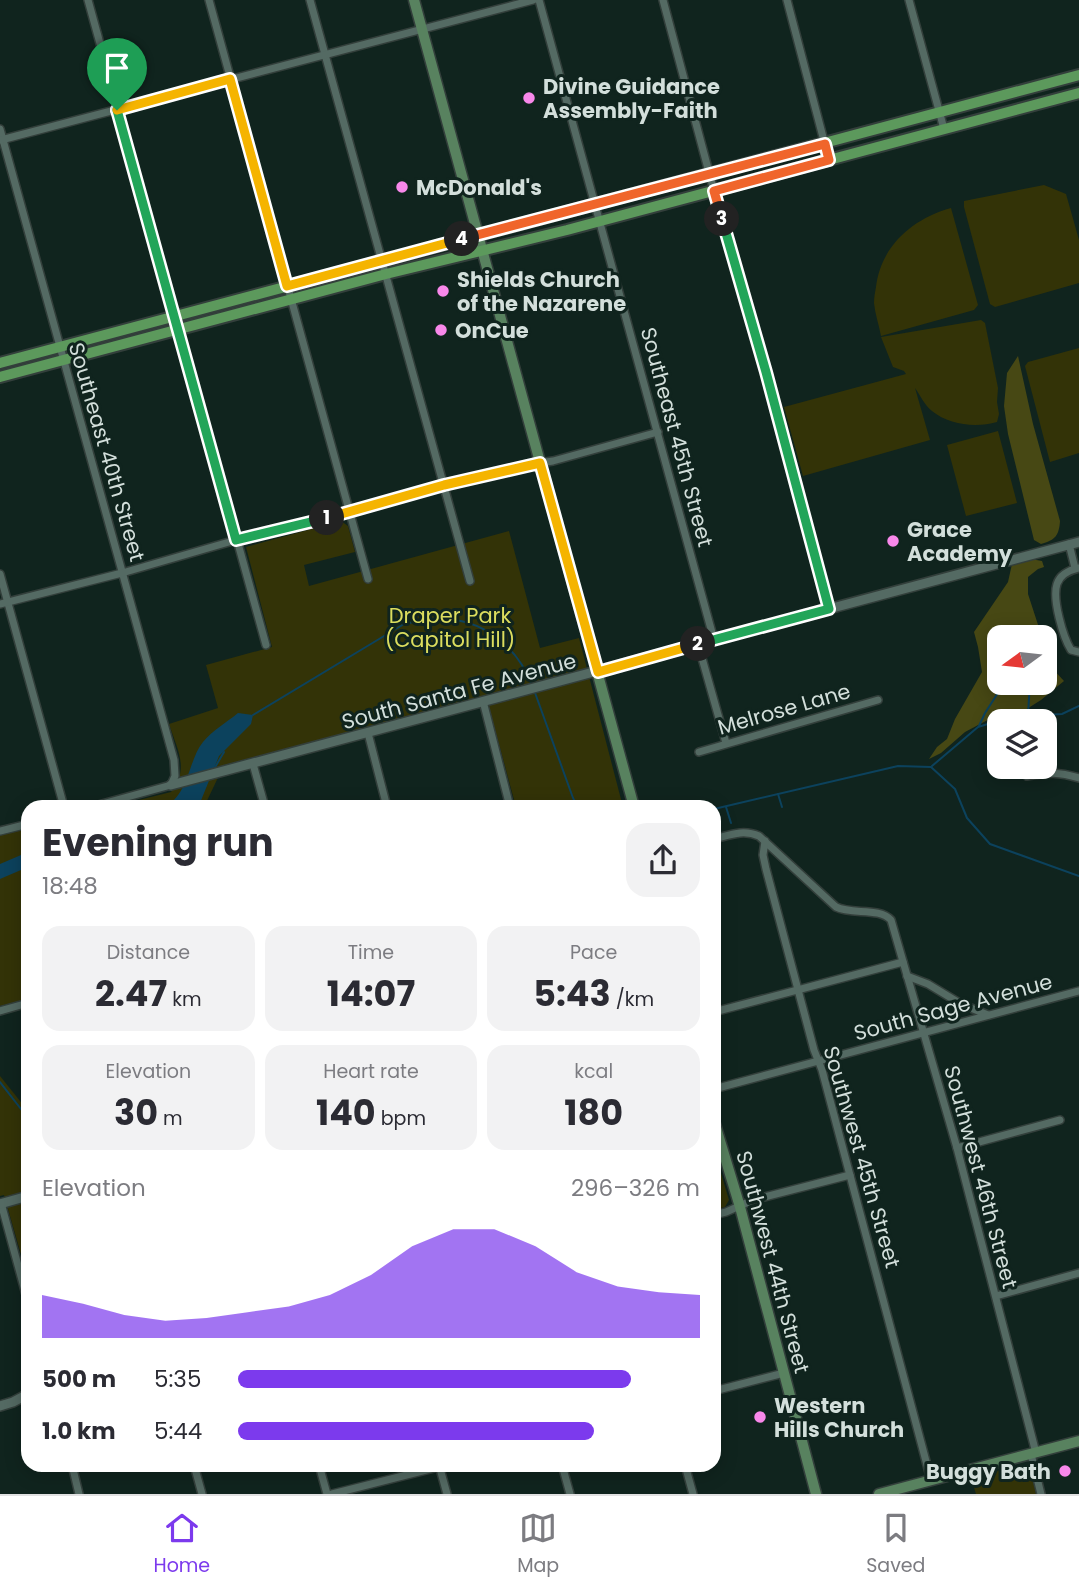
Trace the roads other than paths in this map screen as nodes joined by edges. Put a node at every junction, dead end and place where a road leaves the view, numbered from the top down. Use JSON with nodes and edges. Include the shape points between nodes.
{"nodes":[{"id":1,"x":88,"y":0,"type":"edge"},
{"id":2,"x":208,"y":0,"type":"edge"},
{"id":3,"x":310,"y":0,"type":"edge"},
{"id":4,"x":414,"y":0,"type":"edge"},
{"id":5,"x":533,"y":0,"type":"edge"},
{"id":6,"x":539,"y":0,"type":"edge"},
{"id":7,"x":663,"y":0,"type":"edge"},
{"id":8,"x":787,"y":0,"type":"edge"},
{"id":9,"x":909,"y":0,"type":"edge"},
{"id":10,"x":422,"y":29,"type":"junction"},
{"id":11,"x":326,"y":55,"type":"junction"},
{"id":12,"x":1079,"y":75,"type":"edge"},
{"id":13,"x":230,"y":79,"type":"junction"},
{"id":14,"x":1079,"y":93,"type":"edge"},
{"id":15,"x":117,"y":110,"type":"junction"},
{"id":16,"x":939,"y":113,"type":"junction"},
{"id":17,"x":0,"y":129,"type":"edge"},
{"id":18,"x":944,"y":129,"type":"junction"},
{"id":19,"x":1,"y":140,"type":"edge"},
{"id":20,"x":825,"y":144,"type":"junction"},
{"id":21,"x":829,"y":160,"type":"junction"},
{"id":22,"x":709,"y":174,"type":"junction"},
{"id":23,"x":714,"y":191,"type":"junction"},
{"id":24,"x":596,"y":205,"type":"junction"},
{"id":25,"x":600,"y":220,"type":"junction"},
{"id":26,"x":478,"y":235,"type":"junction"},
{"id":27,"x":482,"y":249,"type":"junction"},
{"id":28,"x":382,"y":260,"type":"junction"},
{"id":29,"x":386,"y":274,"type":"junction"},
{"id":30,"x":287,"y":286,"type":"junction"},
{"id":31,"x":291,"y":300,"type":"junction"},
{"id":32,"x":174,"y":316,"type":"junction"},
{"id":33,"x":178,"y":329,"type":"junction"},
{"id":34,"x":59,"y":347,"type":"junction"},
{"id":35,"x":63,"y":360,"type":"junction"},
{"id":36,"x":0,"y":363,"type":"edge"},
{"id":37,"x":0,"y":377,"type":"edge"},
{"id":38,"x":658,"y":432,"type":"junction"},
{"id":39,"x":540,"y":463,"type":"junction"},
{"id":40,"x":444,"y":485,"type":"junction"},
{"id":41,"x":349,"y":512,"type":"junction"},
{"id":42,"x":236,"y":540,"type":"junction"},
{"id":43,"x":1074,"y":543,"type":"edge"},
{"id":44,"x":1077,"y":568,"type":"edge"},
{"id":45,"x":122,"y":573,"type":"junction"},
{"id":46,"x":0,"y":574,"type":"edge"},
{"id":47,"x":368,"y":579,"type":"dead end"},
{"id":48,"x":470,"y":581,"type":"dead end"},
{"id":49,"x":4,"y":603,"type":"edge"},
{"id":50,"x":829,"y":609,"type":"junction"},
{"id":51,"x":714,"y":640,"type":"junction"},
{"id":52,"x":698,"y":644,"type":"junction"},
{"id":53,"x":266,"y":645,"type":"dead end"},
{"id":54,"x":1079,"y":652,"type":"edge"},
{"id":55,"x":598,"y":672,"type":"junction"},
{"id":56,"x":483,"y":701,"type":"junction"},
{"id":57,"x":878,"y":701,"type":"dead end"},
{"id":58,"x":368,"y":733,"type":"junction"},
{"id":59,"x":726,"y":743,"type":"junction"},
{"id":60,"x":699,"y":752,"type":"dead end"},
{"id":61,"x":253,"y":764,"type":"junction"},
{"id":62,"x":1057,"y":773,"type":"edge"},
{"id":63,"x":1079,"y":778,"type":"edge"},
{"id":64,"x":171,"y":785,"type":"junction"},
{"id":65,"x":62,"y":800,"type":"edge"},
{"id":66,"x":116,"y":800,"type":"edge"},
{"id":67,"x":263,"y":800,"type":"edge"},
{"id":68,"x":385,"y":800,"type":"edge"},
{"id":69,"x":508,"y":800,"type":"edge"},
{"id":70,"x":632,"y":800,"type":"edge"},
{"id":71,"x":21,"y":826,"type":"edge"},
{"id":72,"x":0,"y":831,"type":"edge"},
{"id":73,"x":721,"y":837,"type":"edge"},
{"id":74,"x":765,"y":841,"type":"junction"},
{"id":75,"x":903,"y":962,"type":"junction"},
{"id":76,"x":907,"y":975,"type":"junction"},
{"id":77,"x":798,"y":990,"type":"junction"},
{"id":78,"x":1079,"y":991,"type":"edge"},
{"id":79,"x":21,"y":1005,"type":"edge"},
{"id":80,"x":0,"y":1011,"type":"edge"},
{"id":81,"x":721,"y":1011,"type":"edge"},
{"id":82,"x":990,"y":1015,"type":"junction"},
{"id":83,"x":923,"y":1034,"type":"junction"},
{"id":84,"x":819,"y":1061,"type":"junction"},
{"id":85,"x":721,"y":1087,"type":"edge"},
{"id":86,"x":1060,"y":1120,"type":"dead end"},
{"id":87,"x":721,"y":1144,"type":"edge"},
{"id":88,"x":957,"y":1148,"type":"junction"},
{"id":89,"x":850,"y":1175,"type":"junction"},
{"id":90,"x":21,"y":1198,"type":"edge"},
{"id":91,"x":1,"y":1204,"type":"edge"},
{"id":92,"x":740,"y":1207,"type":"junction"},
{"id":93,"x":721,"y":1213,"type":"edge"},
{"id":94,"x":1079,"y":1272,"type":"edge"},
{"id":95,"x":21,"y":1277,"type":"edge"},
{"id":96,"x":996,"y":1296,"type":"junction"},
{"id":97,"x":784,"y":1373,"type":"junction"},
{"id":98,"x":721,"y":1389,"type":"edge"},
{"id":99,"x":21,"y":1398,"type":"edge"},
{"id":100,"x":13,"y":1402,"type":"junction"},
{"id":101,"x":21,"y":1402,"type":"edge"},
{"id":102,"x":0,"y":1406,"type":"edge"},
{"id":103,"x":1079,"y":1441,"type":"edge"},
{"id":104,"x":1033,"y":1453,"type":"junction"},
{"id":105,"x":74,"y":1472,"type":"edge"},
{"id":106,"x":196,"y":1472,"type":"edge"},
{"id":107,"x":321,"y":1472,"type":"edge"},
{"id":108,"x":415,"y":1472,"type":"edge"},
{"id":109,"x":443,"y":1472,"type":"edge"},
{"id":110,"x":564,"y":1472,"type":"edge"},
{"id":111,"x":687,"y":1472,"type":"edge"},
{"id":112,"x":931,"y":1480,"type":"junction"},
{"id":113,"x":79,"y":1494,"type":"edge"},
{"id":114,"x":202,"y":1494,"type":"edge"},
{"id":115,"x":329,"y":1494,"type":"edge"},
{"id":116,"x":447,"y":1494,"type":"edge"},
{"id":117,"x":569,"y":1494,"type":"edge"},
{"id":118,"x":693,"y":1494,"type":"edge"},
{"id":119,"x":816,"y":1494,"type":"edge"},
{"id":120,"x":879,"y":1494,"type":"edge"},
{"id":121,"x":1041,"y":1494,"type":"edge"}],
"edges":[{"from":1,"to":15,"type":"street"},
{"from":2,"to":13,"type":"street"},
{"from":3,"to":11,"type":"street"},
{"from":4,"to":10,"type":"main road"},
{"from":5,"to":10,"type":"street"},
{"from":6,"to":24,"type":"street","name":"Southeast 45th Street"},
{"from":7,"to":22,"type":"street"},
{"from":8,"to":20,"type":"street"},
{"from":9,"to":16,"type":"street"},
{"from":10,"to":11,"type":"street"},
{"from":10,"to":26,"type":"main road"},
{"from":11,"to":13,"type":"street"},
{"from":11,"to":28,"type":"street"},
{"from":12,"to":16,"type":"main road"},
{"from":13,"to":15,"type":"street"},
{"from":13,"to":30,"type":"street"},
{"from":14,"to":18,"type":"main road"},
{"from":15,"to":19,"type":"street"},
{"from":15,"to":32,"type":"street"},
{"from":16,"to":18,"type":"street"},
{"from":16,"to":20,"type":"main road"},
{"from":17,"to":19,"type":"street","name":"Southeast 40th Street"},
{"from":18,"to":21,"type":"main road"},
{"from":19,"to":34,"type":"street","name":"Southeast 40th Street"},
{"from":20,"to":21,"type":"street"},
{"from":20,"to":22,"type":"main road"},
{"from":21,"to":23,"type":"main road"},
{"from":22,"to":23,"type":"street"},
{"from":22,"to":24,"type":"main road"},
{"from":23,"to":25,"type":"main road"},
{"from":23,"to":50,"type":"street"},
{"from":24,"to":25,"type":"street","name":"Southeast 45th Street"},
{"from":24,"to":26,"type":"main road"},
{"from":25,"to":27,"type":"main road"},
{"from":25,"to":38,"type":"street","name":"Southeast 45th Street"},
{"from":26,"to":27,"type":"main road"},
{"from":26,"to":28,"type":"main road"},
{"from":27,"to":29,"type":"main road"},
{"from":27,"to":39,"type":"main road"},
{"from":28,"to":29,"type":"street"},
{"from":28,"to":30,"type":"main road"},
{"from":29,"to":31,"type":"main road"},
{"from":29,"to":40,"type":"street"},
{"from":30,"to":31,"type":"street"},
{"from":30,"to":32,"type":"main road"},
{"from":31,"to":33,"type":"main road"},
{"from":31,"to":41,"type":"street"},
{"from":32,"to":33,"type":"street"},
{"from":32,"to":34,"type":"main road"},
{"from":33,"to":35,"type":"main road"},
{"from":33,"to":42,"type":"street"},
{"from":34,"to":35,"type":"street","name":"Southeast 40th Street"},
{"from":34,"to":36,"type":"main road"},
{"from":35,"to":37,"type":"main road"},
{"from":35,"to":45,"type":"street","name":"Southeast 40th Street"},
{"from":38,"to":39,"type":"street"},
{"from":38,"to":51,"type":"street","name":"Southeast 45th Street"},
{"from":39,"to":40,"type":"street"},
{"from":39,"to":55,"type":"main road"},
{"from":40,"to":41,"type":"street"},
{"from":40,"to":48,"type":"street"},
{"from":41,"to":42,"type":"street"},
{"from":41,"to":47,"type":"street"},
{"from":42,"to":45,"type":"street"},
{"from":42,"to":53,"type":"street"},
{"from":43,"to":44,"type":"street"},
{"from":43,"to":50,"type":"street","name":"South Santa Fe Avenue"},
{"from":44,"to":54,"type":"street","via":[[1065,573],[1055,593],[1067,643]]},
{"from":45,"to":49,"type":"street"},
{"from":45,"to":64,"type":"street","name":"Southeast 40th Street","via":[[174,760]]},
{"from":46,"to":49,"type":"street"},
{"from":49,"to":65,"type":"street"},
{"from":50,"to":51,"type":"street","name":"South Santa Fe Avenue"},
{"from":51,"to":52,"type":"street","name":"South Santa Fe Avenue"},
{"from":52,"to":55,"type":"street","name":"South Santa Fe Avenue"},
{"from":52,"to":59,"type":"street"},
{"from":55,"to":56,"type":"street","name":"South Santa Fe Avenue"},
{"from":55,"to":70,"type":"main road"},
{"from":56,"to":58,"type":"street","name":"South Santa Fe Avenue"},
{"from":56,"to":69,"type":"street"},
{"from":57,"to":59,"type":"street","name":"Melrose Lane"},
{"from":58,"to":61,"type":"street","name":"South Santa Fe Avenue"},
{"from":58,"to":68,"type":"street"},
{"from":59,"to":60,"type":"street","name":"Melrose Lane"},
{"from":61,"to":64,"type":"street","name":"South Santa Fe Avenue"},
{"from":61,"to":67,"type":"street"},
{"from":62,"to":63,"type":"street"},
{"from":64,"to":66,"type":"street","name":"South Santa Fe Avenue"},
{"from":71,"to":72,"type":"street"},
{"from":73,"to":74,"type":"street","via":[[744,832]]},
{"from":74,"to":75,"type":"street","name":"Southwest 46th Street","via":[[836,906],[891,920]]},
{"from":74,"to":77,"type":"street","name":"Southwest 45th Street","via":[[766,869]]},
{"from":75,"to":76,"type":"street","name":"Southwest 46th Street"},
{"from":75,"to":77,"type":"street"},
{"from":76,"to":82,"type":"street"},
{"from":76,"to":83,"type":"street","name":"Southwest 46th Street"},
{"from":77,"to":81,"type":"street"},
{"from":77,"to":84,"type":"street","name":"Southwest 45th Street"},
{"from":78,"to":82,"type":"street","name":"South Sage Avenue"},
{"from":79,"to":80,"type":"street"},
{"from":82,"to":83,"type":"street","name":"South Sage Avenue"},
{"from":83,"to":84,"type":"street","name":"South Sage Avenue"},
{"from":83,"to":88,"type":"street","name":"Southwest 46th Street"},
{"from":84,"to":85,"type":"street","name":"South Sage Avenue"},
{"from":84,"to":89,"type":"street","name":"Southwest 45th Street"},
{"from":86,"to":88,"type":"street"},
{"from":87,"to":92,"type":"main road","name":"Southwest 44th Street"},
{"from":88,"to":96,"type":"street","name":"Southwest 46th Street"},
{"from":89,"to":92,"type":"street"},
{"from":89,"to":112,"type":"street","name":"Southwest 45th Street"},
{"from":90,"to":91,"type":"street"},
{"from":91,"to":95,"type":"street"},
{"from":92,"to":93,"type":"street"},
{"from":92,"to":97,"type":"main road","name":"Southwest 44th Street"},
{"from":94,"to":96,"type":"street"},
{"from":96,"to":104,"type":"street","name":"Southwest 46th Street"},
{"from":97,"to":98,"type":"street"},
{"from":97,"to":119,"type":"main road","name":"Southwest 44th Street"},
{"from":99,"to":100,"type":"street"},
{"from":100,"to":101,"type":"street"},
{"from":100,"to":102,"type":"street"},
{"from":103,"to":104,"type":"main road"},
{"from":104,"to":112,"type":"main road"},
{"from":104,"to":121,"type":"street","name":"Southwest 46th Street"},
{"from":105,"to":113,"type":"street"},
{"from":106,"to":114,"type":"street"},
{"from":107,"to":115,"type":"street"},
{"from":108,"to":115,"type":"street"},
{"from":109,"to":116,"type":"street"},
{"from":110,"to":117,"type":"street"},
{"from":111,"to":118,"type":"street"},
{"from":112,"to":120,"type":"main road"}]}
